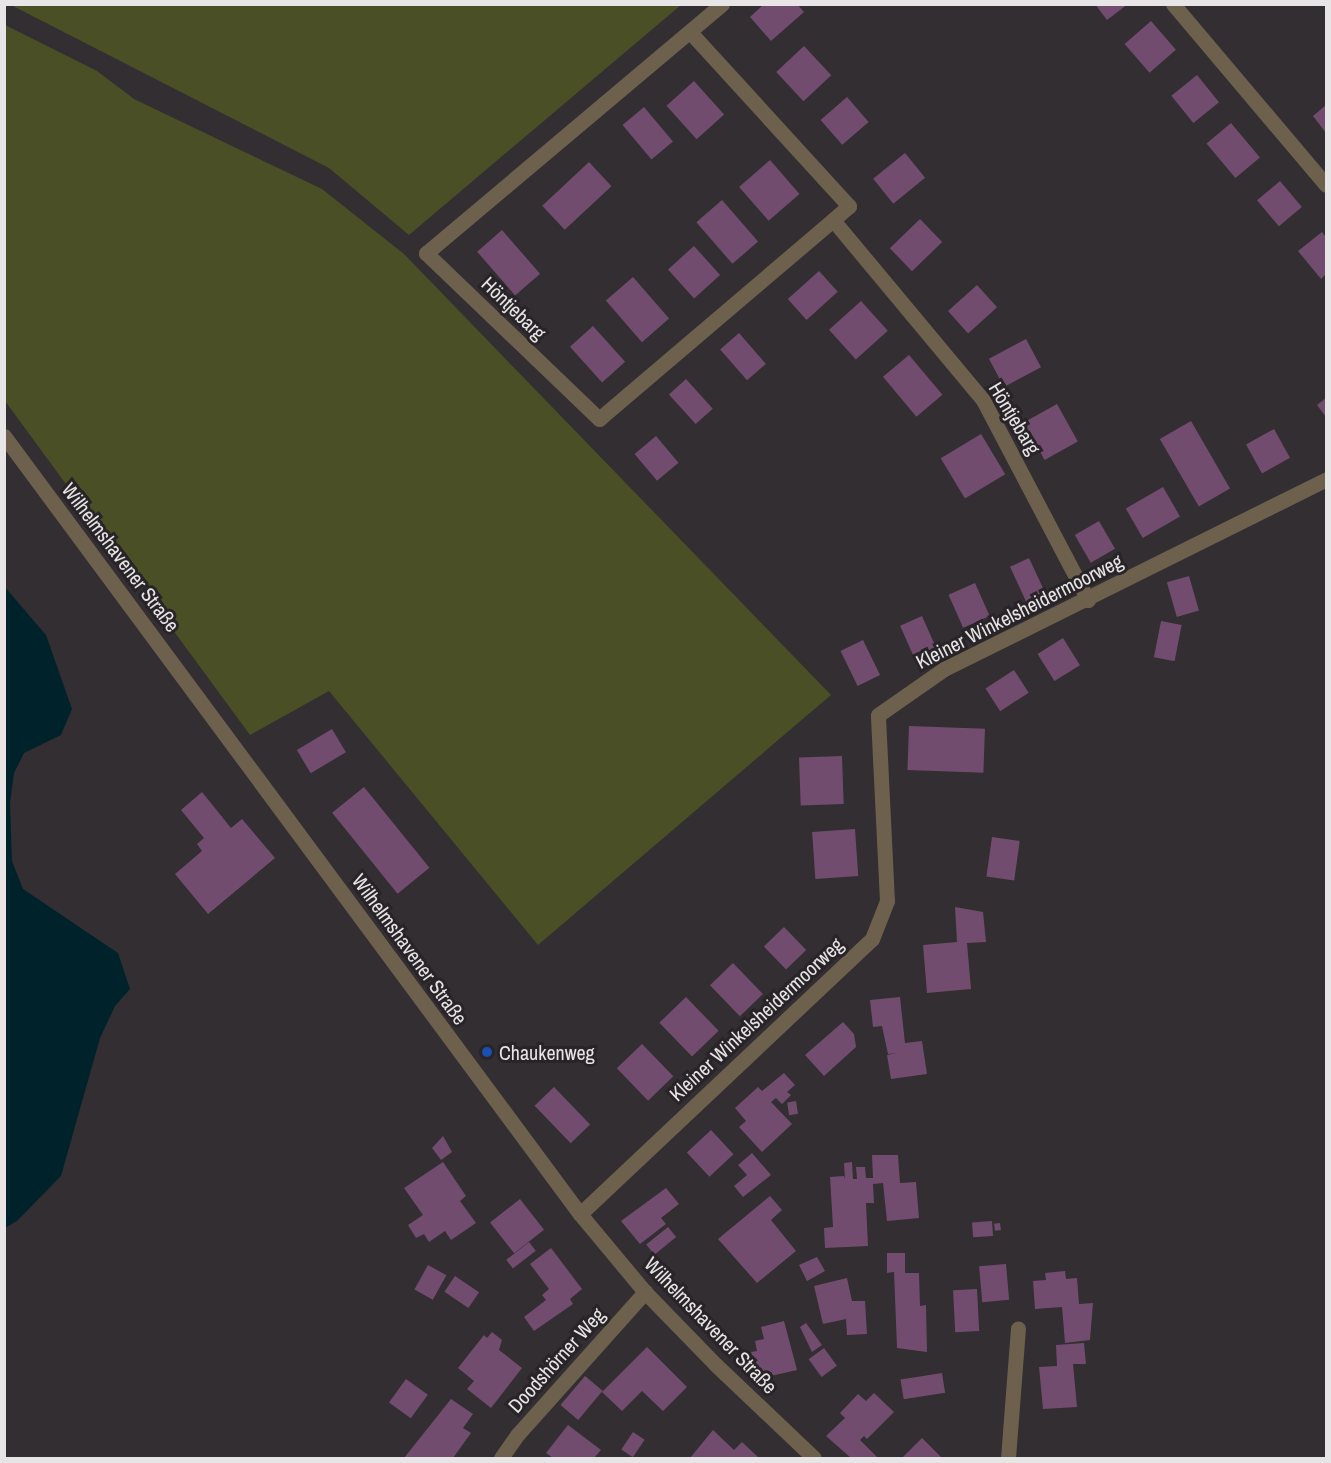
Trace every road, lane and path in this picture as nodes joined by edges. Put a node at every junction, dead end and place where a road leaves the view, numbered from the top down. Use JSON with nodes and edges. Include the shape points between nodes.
{"nodes":[{"id":1,"x":722,"y":4,"type":"edge"},
{"id":2,"x":1173,"y":4,"type":"edge"},
{"id":3,"x":690,"y":32,"type":"junction"},
{"id":4,"x":1326,"y":185,"type":"edge"},
{"id":5,"x":833,"y":220,"type":"junction"},
{"id":6,"x":4,"y":436,"type":"edge"},
{"id":7,"x":1326,"y":479,"type":"edge"},
{"id":8,"x":1088,"y":600,"type":"junction"},
{"id":9,"x":580,"y":1214,"type":"junction"},
{"id":10,"x":645,"y":1292,"type":"junction"},
{"id":11,"x":1018,"y":1329,"type":"dead end"},
{"id":12,"x":501,"y":1458,"type":"edge"},
{"id":13,"x":814,"y":1458,"type":"edge"},
{"id":14,"x":1008,"y":1458,"type":"edge"}],
"edges":[{"from":1,"to":3,"type":"street","name":"Höntjebarg"},
{"from":2,"to":4,"type":"street"},
{"from":3,"to":5,"type":"street","name":"Höntjebarg","via":[[849,206]]},
{"from":3,"to":5,"type":"street","name":"Höntjebarg","via":[[426,253],[599,419]]},
{"from":5,"to":8,"type":"street","name":"Höntjebarg","via":[[983,400]]},
{"from":6,"to":9,"type":"street","name":"Wilhelmshavener Straße"},
{"from":7,"to":8,"type":"street","name":"Kleiner Winkelsheidermoorweg"},
{"from":8,"to":9,"type":"street","name":"Kleiner Winkelsheidermoorweg","via":[[944,669],[878,715],[886,901],[872,939]]},
{"from":9,"to":10,"type":"street","name":"Wilhelmshavener Straße"},
{"from":10,"to":12,"type":"street","name":"Doodshörner Weg"},
{"from":10,"to":13,"type":"street","name":"Wilhelmshavener Straße"},
{"from":11,"to":14,"type":"street"}]}
